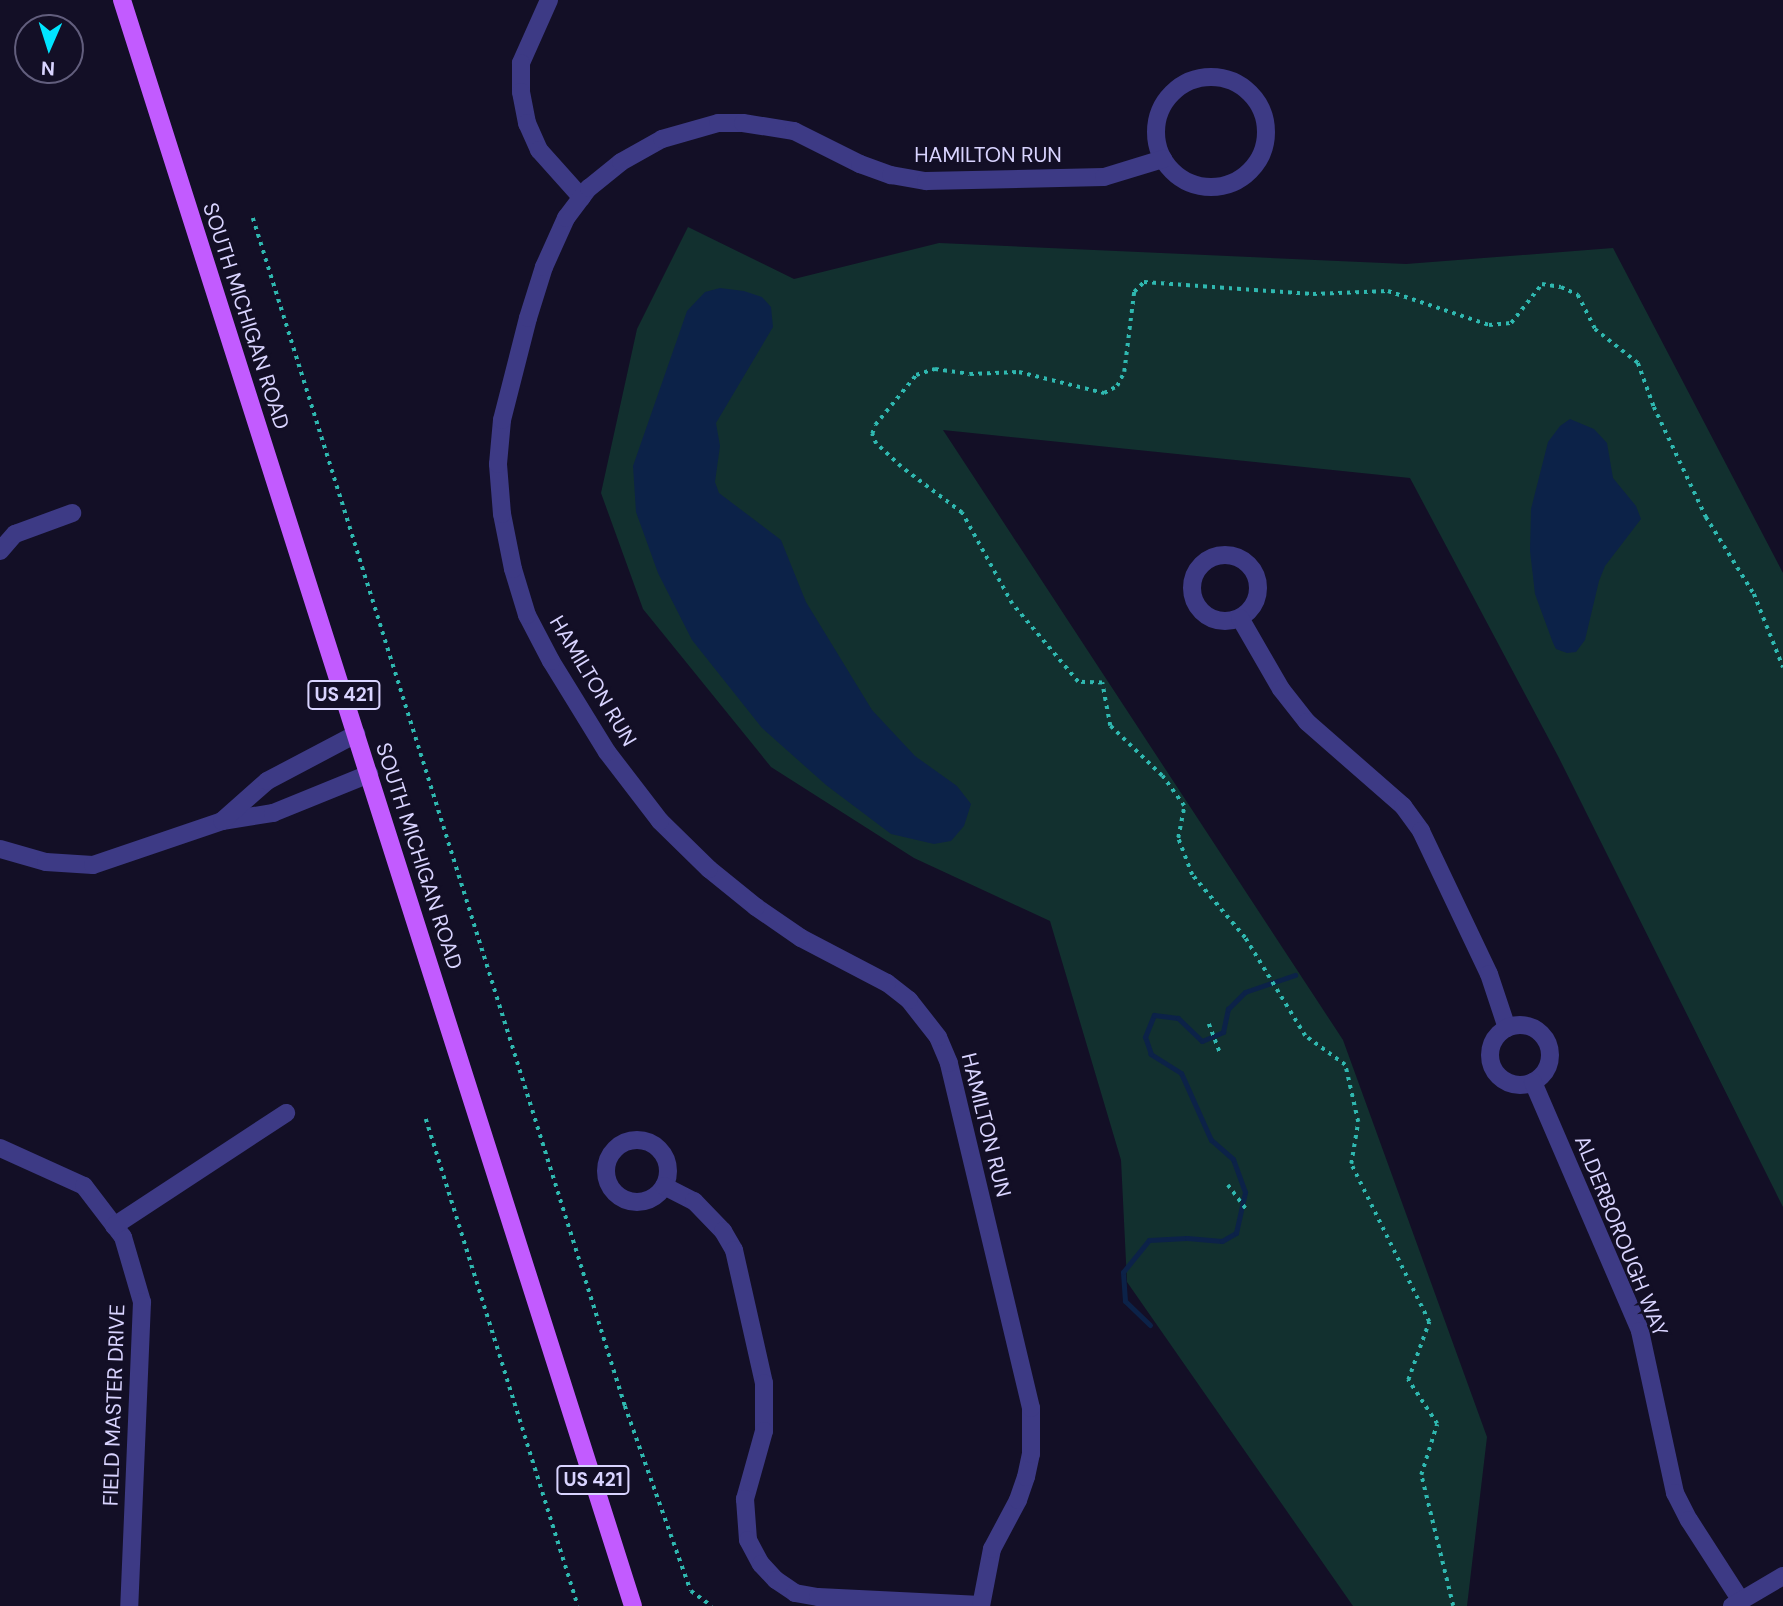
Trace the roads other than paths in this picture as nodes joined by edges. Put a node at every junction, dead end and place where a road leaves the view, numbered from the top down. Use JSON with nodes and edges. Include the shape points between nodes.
{"nodes":[{"id":1,"x":121,"y":0,"type":"edge"},
{"id":2,"x":549,"y":0,"type":"edge"},
{"id":3,"x":1163,"y":159,"type":"junction"},
{"id":4,"x":582,"y":198,"type":"junction"},
{"id":5,"x":72,"y":513,"type":"dead end"},
{"id":6,"x":0,"y":551,"type":"edge"},
{"id":7,"x":1240,"y":618,"type":"dead end"},
{"id":8,"x":356,"y":734,"type":"junction"},
{"id":9,"x":369,"y":774,"type":"junction"},
{"id":10,"x":222,"y":821,"type":"junction"},
{"id":11,"x":0,"y":849,"type":"edge"},
{"id":12,"x":1507,"y":1028,"type":"junction"},
{"id":13,"x":1533,"y":1082,"type":"junction"},
{"id":14,"x":286,"y":1113,"type":"dead end"},
{"id":15,"x":0,"y":1149,"type":"edge"},
{"id":16,"x":664,"y":1186,"type":"dead end"},
{"id":17,"x":114,"y":1226,"type":"junction"},
{"id":18,"x":1783,"y":1576,"type":"edge"},
{"id":19,"x":1736,"y":1603,"type":"edge"},
{"id":20,"x":981,"y":1605,"type":"edge"},
{"id":21,"x":129,"y":1606,"type":"edge"},
{"id":22,"x":633,"y":1606,"type":"edge"}],
"edges":[{"from":1,"to":8,"type":"main road","name":"SOUTH MICHIGAN ROAD","number":"US 421"},
{"from":2,"to":4,"type":"street","via":[[521,63],[521,92],[539,150]]},
{"from":3,"to":3,"type":"street","via":[[1175,174],[1210,187],[1246,175],[1266,144],[1261,107],[1236,82],[1202,77],[1185,83],[1161,108],[1157,134]]},
{"from":3,"to":4,"type":"street","name":"HAMILTON RUN","via":[[1104,177],[926,181],[860,164],[794,131],[718,123],[662,139],[621,162]]},
{"from":4,"to":20,"type":"street","name":"HAMILTON RUN","via":[[566,218],[544,267],[502,421],[502,514],[513,569],[527,615],[551,661],[607,752],[660,821],[756,907],[909,1000],[938,1037],[957,1091],[1031,1408],[1026,1477],[992,1549]]},
{"from":5,"to":6,"type":"street","via":[[15,534]]},
{"from":7,"to":12,"type":"street","via":[[1281,689],[1307,722],[1403,806],[1421,831],[1489,974]]},
{"from":8,"to":9,"type":"main road","name":"SOUTH MICHIGAN ROAD","number":"US 421"},
{"from":8,"to":10,"type":"street","via":[[267,781]]},
{"from":9,"to":10,"type":"street","via":[[273,813]]},
{"from":9,"to":22,"type":"main road","name":"SOUTH MICHIGAN ROAD","number":"US 421"},
{"from":10,"to":11,"type":"street","via":[[93,865],[46,862]]},
{"from":12,"to":13,"type":"street","via":[[1518,1025],[1537,1030],[1549,1047],[1547,1068]]},
{"from":12,"to":13,"type":"street","via":[[1493,1040],[1493,1068],[1514,1085]]},
{"from":13,"to":19,"type":"street","name":"ALDERBOROUGH WAY","via":[[1640,1331],[1675,1493]]},
{"from":14,"to":17,"type":"street"},
{"from":15,"to":17,"type":"street","name":"FIELD MASTER DRIVE","via":[[84,1186]]},
{"from":16,"to":20,"type":"street","via":[[694,1201],[734,1250],[764,1383],[764,1431],[745,1499],[748,1540],[761,1564],[795,1593]]},
{"from":17,"to":21,"type":"street","name":"FIELD MASTER DRIVE","via":[[122,1237],[142,1302]]},
{"from":18,"to":19,"type":"street"}]}
